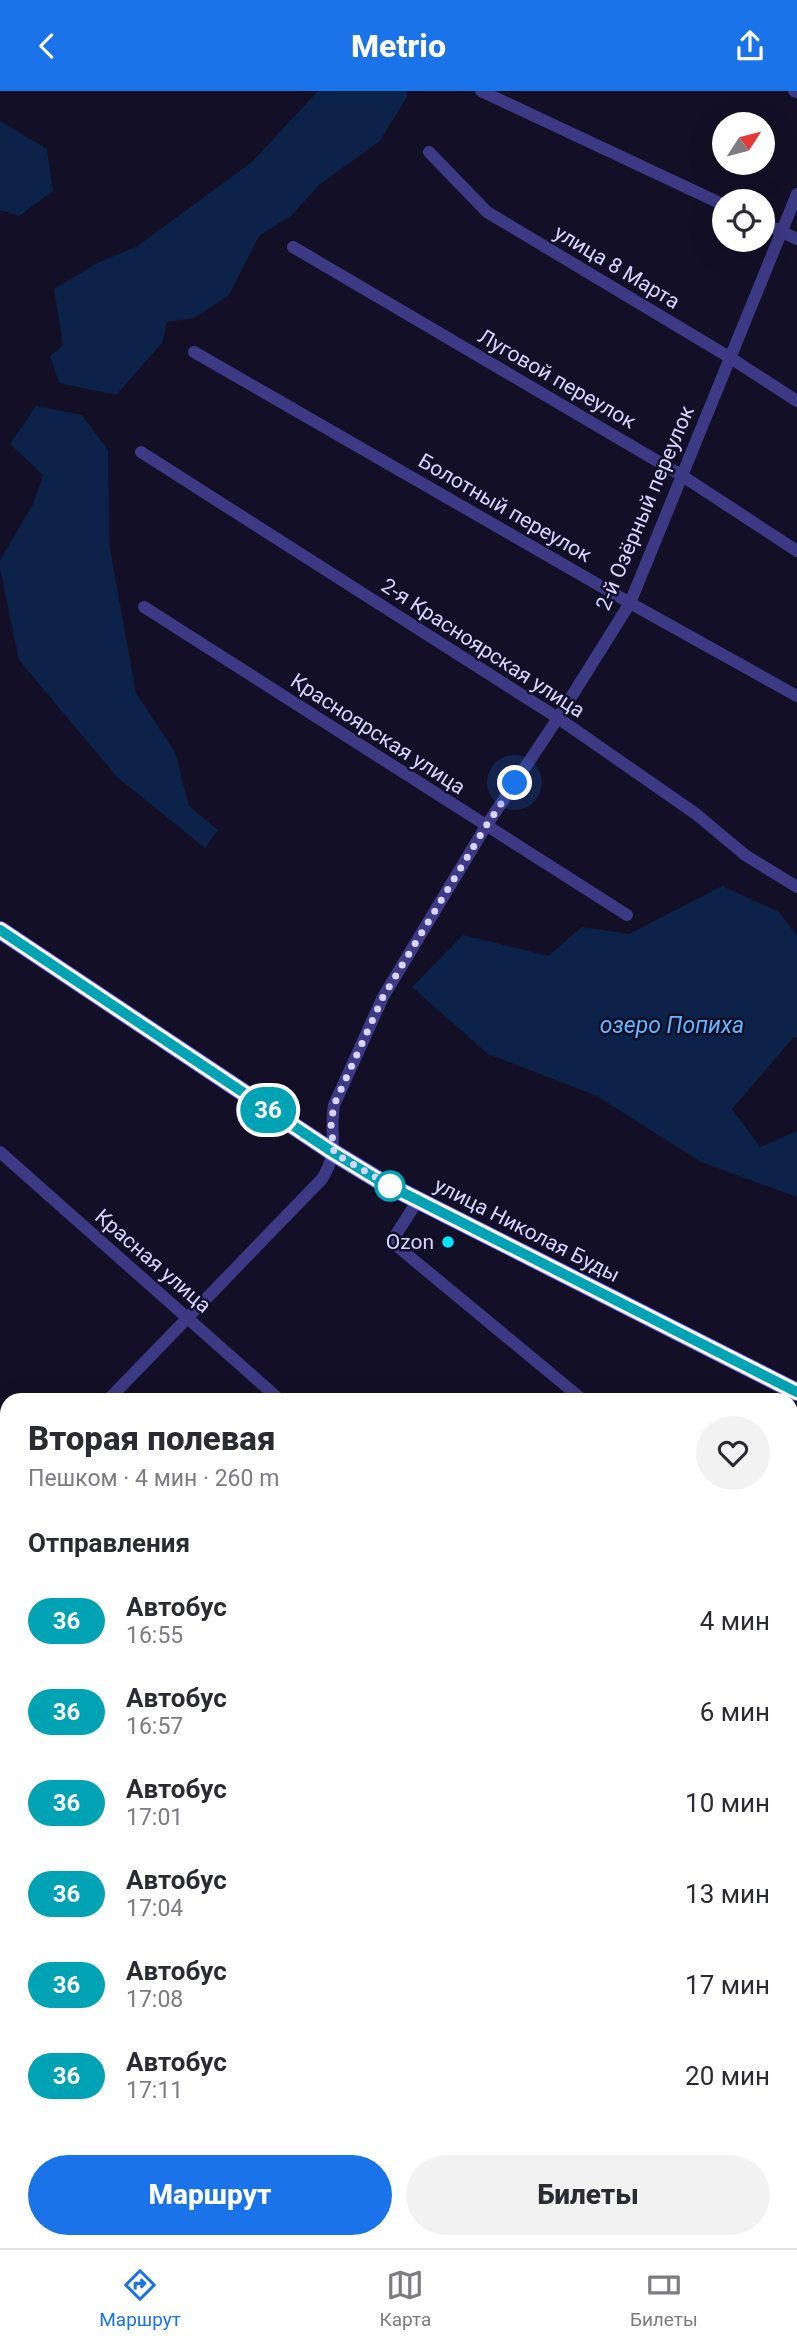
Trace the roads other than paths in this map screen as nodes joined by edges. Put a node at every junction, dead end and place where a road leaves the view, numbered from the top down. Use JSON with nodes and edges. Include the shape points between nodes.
{"nodes":[{"id":1,"x":481,"y":91,"type":"edge"},
{"id":2,"x":429,"y":152,"type":"dead end"},
{"id":3,"x":797,"y":194,"type":"edge"},
{"id":4,"x":712,"y":199,"type":"edge"},
{"id":5,"x":775,"y":229,"type":"edge"},
{"id":6,"x":782,"y":232,"type":"junction"},
{"id":7,"x":797,"y":239,"type":"edge"},
{"id":8,"x":293,"y":247,"type":"dead end"},
{"id":9,"x":194,"y":352,"type":"dead end"},
{"id":10,"x":729,"y":357,"type":"junction"},
{"id":11,"x":797,"y":401,"type":"edge"},
{"id":12,"x":141,"y":452,"type":"dead end"},
{"id":13,"x":681,"y":474,"type":"junction"},
{"id":14,"x":797,"y":551,"type":"edge"},
{"id":15,"x":631,"y":603,"type":"junction"},
{"id":16,"x":144,"y":607,"type":"dead end"},
{"id":17,"x":797,"y":697,"type":"edge"},
{"id":18,"x":558,"y":718,"type":"junction"},
{"id":19,"x":486,"y":826,"type":"junction"},
{"id":20,"x":797,"y":887,"type":"edge"},
{"id":21,"x":627,"y":915,"type":"dead end"},
{"id":22,"x":0,"y":930,"type":"edge"},
{"id":23,"x":0,"y":1152,"type":"edge"},
{"id":24,"x":334,"y":1153,"type":"junction"},
{"id":25,"x":418,"y":1201,"type":"junction"},
{"id":26,"x":188,"y":1317,"type":"junction"},
{"id":27,"x":115,"y":1393,"type":"edge"},
{"id":28,"x":272,"y":1393,"type":"edge"},
{"id":29,"x":575,"y":1393,"type":"edge"},
{"id":30,"x":788,"y":1393,"type":"edge"}],
"edges":[{"from":1,"to":4,"type":"street"},
{"from":2,"to":10,"type":"street","name":"улица 8 Марта","via":[[488,212]]},
{"from":3,"to":6,"type":"street","name":"2-й Озёрный переулок"},
{"from":5,"to":6,"type":"street"},
{"from":6,"to":7,"type":"street"},
{"from":6,"to":10,"type":"street","name":"2-й Озёрный переулок"},
{"from":8,"to":13,"type":"street","name":"Луговой переулок"},
{"from":9,"to":15,"type":"street","name":"Болотный переулок"},
{"from":10,"to":11,"type":"street","name":"улица 8 Марта"},
{"from":10,"to":13,"type":"street","name":"2-й Озёрный переулок"},
{"from":12,"to":18,"type":"street","name":"2-я Красноярская улица"},
{"from":13,"to":14,"type":"street","name":"Луговой переулок"},
{"from":13,"to":15,"type":"street","name":"2-й Озёрный переулок"},
{"from":15,"to":17,"type":"street","name":"Болотный переулок"},
{"from":15,"to":18,"type":"street","name":"2-й Озёрный переулок"},
{"from":16,"to":19,"type":"street","name":"Красноярская улица"},
{"from":18,"to":19,"type":"street","name":"2-й Озёрный переулок"},
{"from":18,"to":20,"type":"street","name":"2-я Красноярская улица","via":[[696,814],[745,855]]},
{"from":19,"to":21,"type":"street","name":"Красноярская улица"},
{"from":19,"to":24,"type":"street","name":"2-й Озёрный переулок","via":[[383,997],[334,1105]]},
{"from":22,"to":24,"type":"street","name":"улица Николая Буды"},
{"from":23,"to":26,"type":"street","name":"Красная улица"},
{"from":24,"to":25,"type":"street","name":"улица Николая Буды"},
{"from":24,"to":26,"type":"street","via":[[322,1179]]},
{"from":25,"to":29,"type":"street","via":[[395,1236],[398,1247]]},
{"from":25,"to":30,"type":"street","name":"улица Николая Буды"},
{"from":26,"to":27,"type":"street"},
{"from":26,"to":28,"type":"street","name":"Красная улица"}]}
